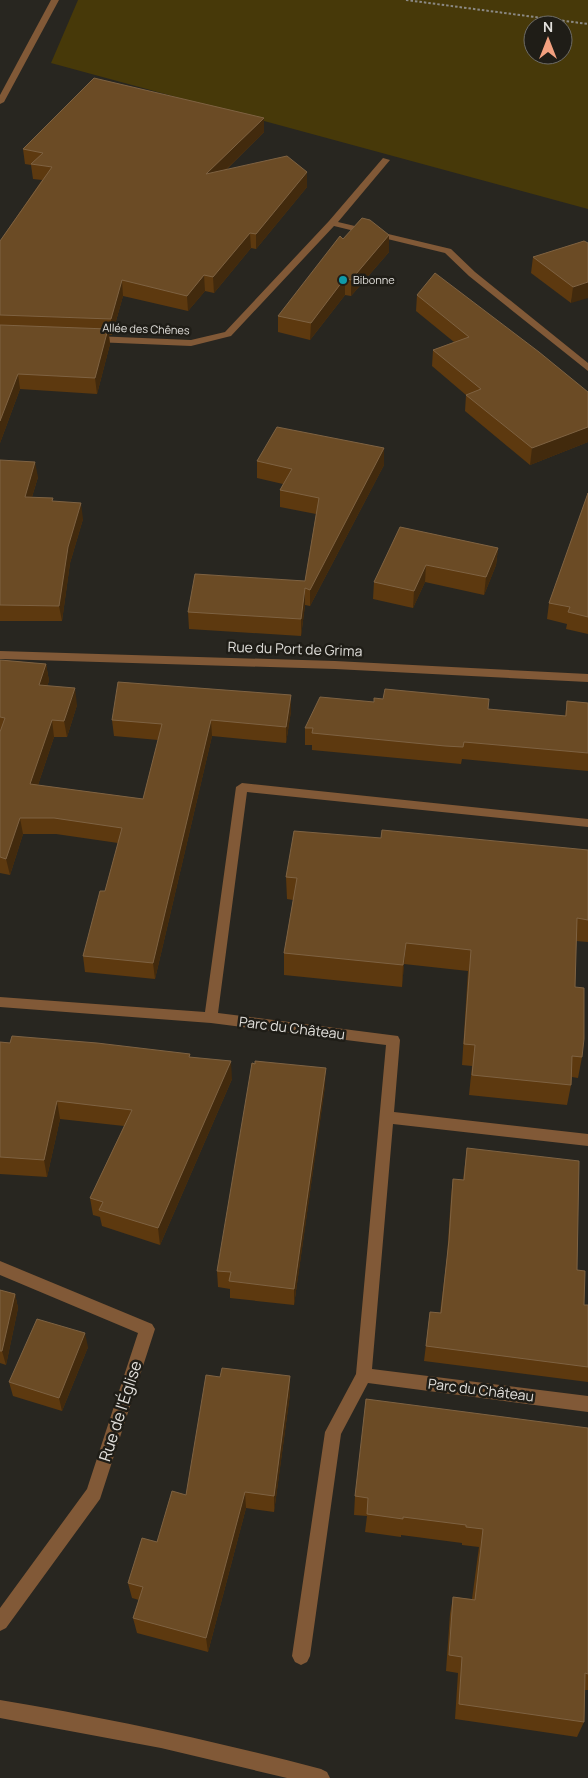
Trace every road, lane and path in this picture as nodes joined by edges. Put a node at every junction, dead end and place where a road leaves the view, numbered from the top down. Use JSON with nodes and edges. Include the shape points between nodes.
{"nodes":[{"id":1,"x":55,"y":0,"type":"edge"},
{"id":2,"x":406,"y":0,"type":"edge"},
{"id":3,"x":588,"y":24,"type":"edge"},
{"id":4,"x":0,"y":102,"type":"edge"},
{"id":5,"x":386,"y":160,"type":"dead end"},
{"id":6,"x":332,"y":223,"type":"junction"},
{"id":7,"x":86,"y":339,"type":"edge"},
{"id":8,"x":588,"y":368,"type":"edge"},
{"id":9,"x":0,"y":655,"type":"edge"},
{"id":10,"x":588,"y":678,"type":"edge"},
{"id":11,"x":588,"y":823,"type":"edge"},
{"id":12,"x":0,"y":1002,"type":"edge"},
{"id":13,"x":211,"y":1018,"type":"junction"},
{"id":14,"x":387,"y":1117,"type":"junction"},
{"id":15,"x":588,"y":1140,"type":"edge"},
{"id":16,"x":0,"y":1268,"type":"edge"},
{"id":17,"x":364,"y":1375,"type":"junction"},
{"id":18,"x":588,"y":1404,"type":"edge"},
{"id":19,"x":0,"y":1622,"type":"edge"},
{"id":20,"x":301,"y":1656,"type":"dead end"},
{"id":21,"x":0,"y":1709,"type":"edge"},
{"id":22,"x":321,"y":1778,"type":"edge"}],
"edges":[{"from":1,"to":4,"type":"street"},
{"from":2,"to":3,"type":"path"},
{"from":5,"to":6,"type":"street","name":"Allée des Chênes"},
{"from":6,"to":7,"type":"street","name":"Allée des Chênes","via":[[228,334],[191,343]]},
{"from":6,"to":8,"type":"street","via":[[448,251]]},
{"from":9,"to":10,"type":"street","name":"Rue du Port de Grima","via":[[335,665]]},
{"from":11,"to":13,"type":"street","via":[[242,786]]},
{"from":12,"to":13,"type":"street"},
{"from":13,"to":14,"type":"street","name":"Parc du Château","via":[[393,1040]]},
{"from":14,"to":15,"type":"street"},
{"from":14,"to":17,"type":"street","name":"Parc du Château"},
{"from":16,"to":19,"type":"street","name":"Rue de l'Église","via":[[147,1329],[94,1493]]},
{"from":17,"to":18,"type":"street","name":"Parc du Château"},
{"from":17,"to":20,"type":"street","via":[[333,1432]]},
{"from":21,"to":22,"type":"street","via":[[83,1722]]}]}
